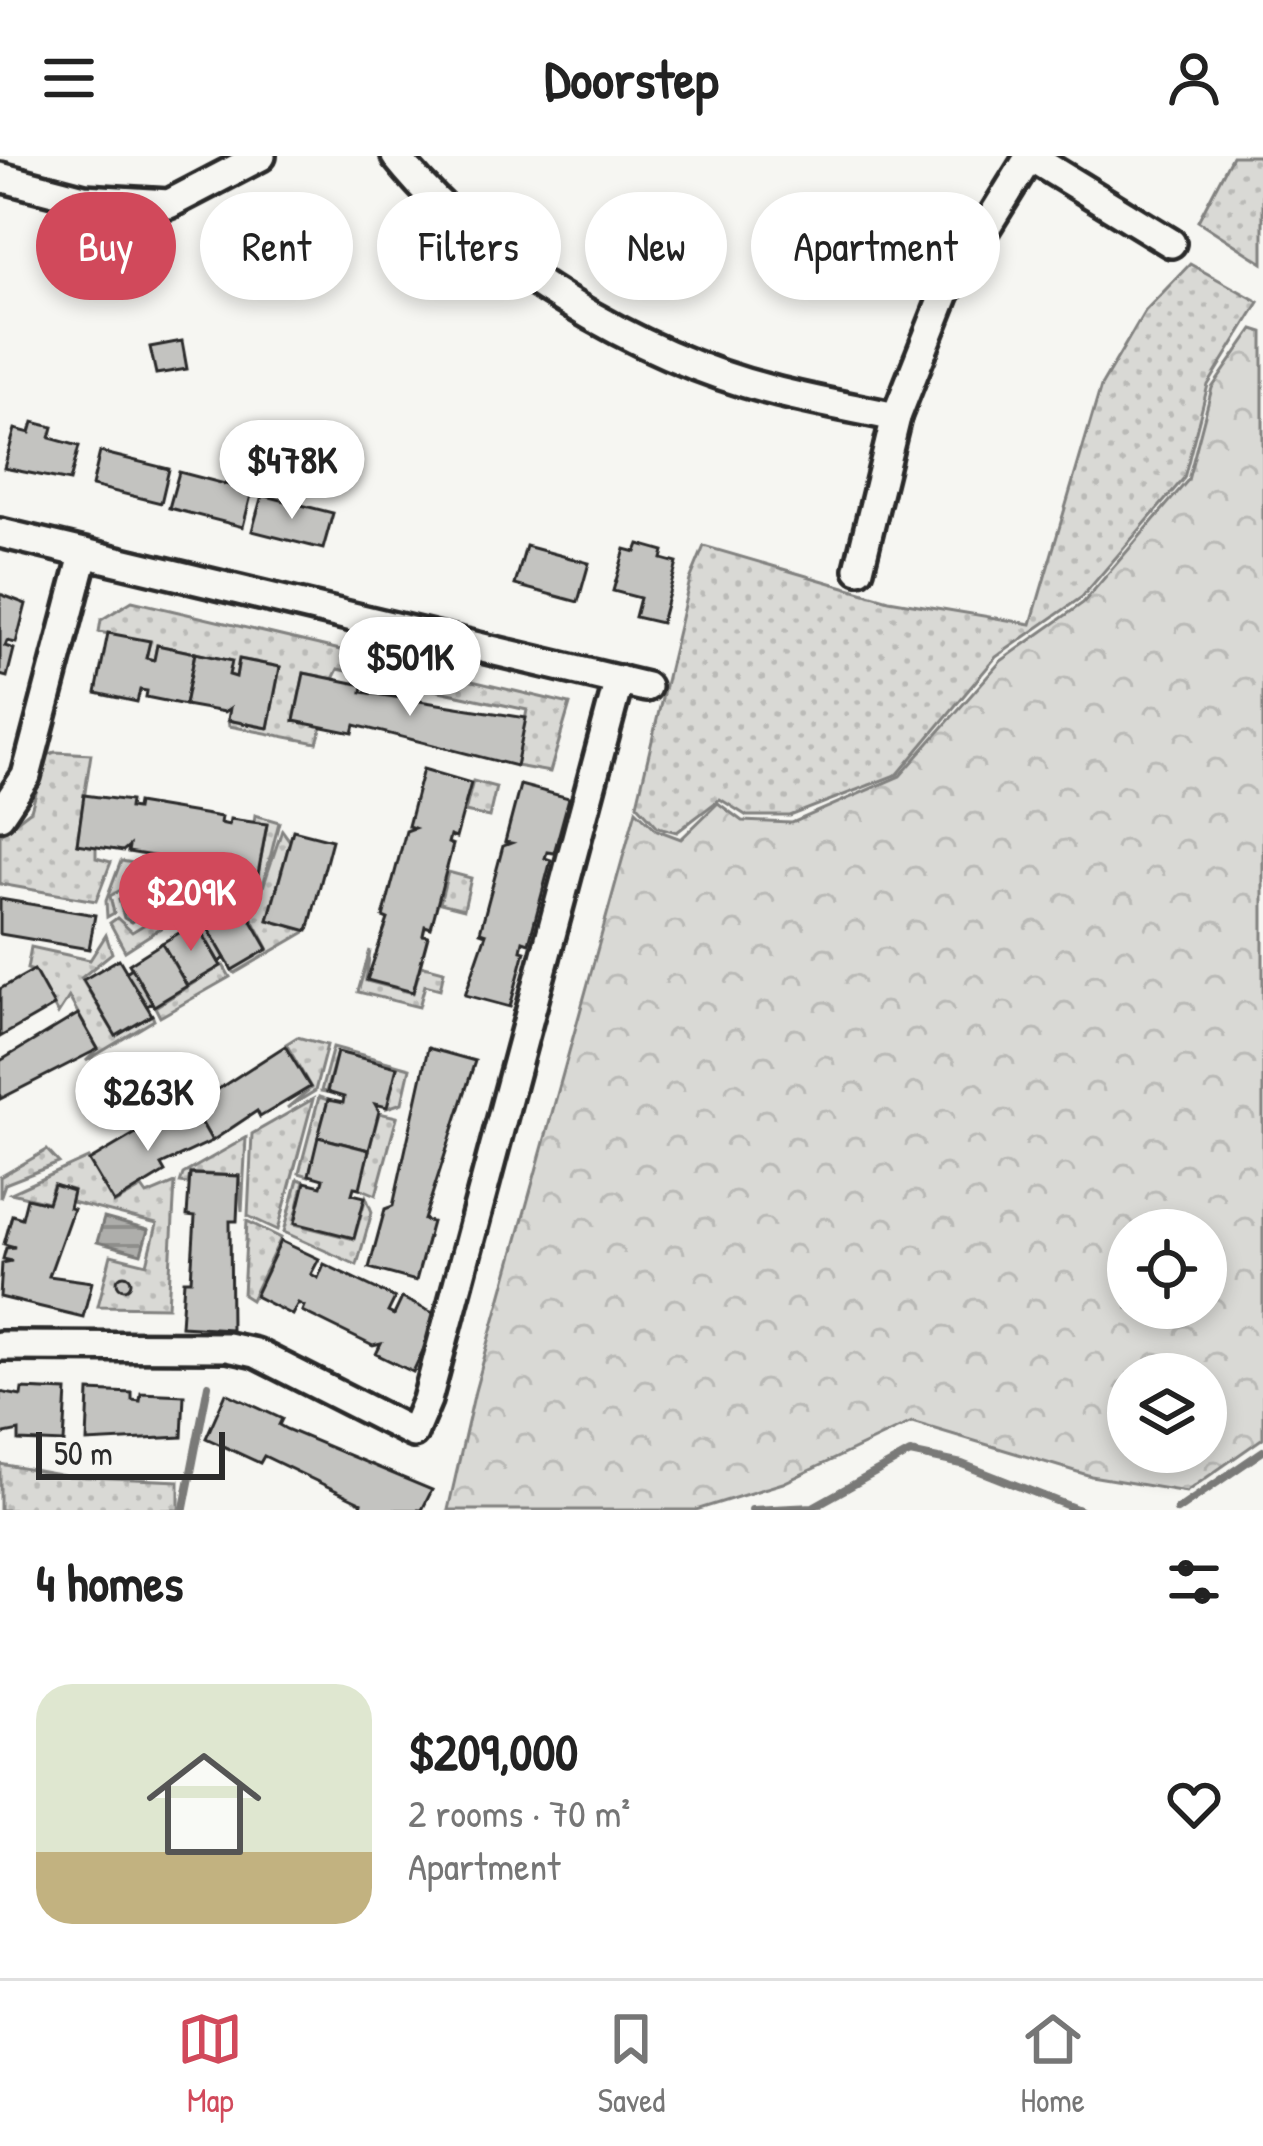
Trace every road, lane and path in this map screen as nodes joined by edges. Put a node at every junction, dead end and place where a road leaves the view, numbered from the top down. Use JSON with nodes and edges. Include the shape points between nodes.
{"nodes":[{"id":1,"x":261,"y":156,"type":"edge"},
{"id":2,"x":396,"y":156,"type":"edge"},
{"id":3,"x":1030,"y":156,"type":"edge"},
{"id":4,"x":0,"y":177,"type":"edge"},
{"id":5,"x":1171,"y":243,"type":"dead end"},
{"id":6,"x":896,"y":417,"type":"junction"},
{"id":7,"x":0,"y":533,"type":"edge"},
{"id":8,"x":84,"y":555,"type":"junction"},
{"id":9,"x":859,"y":568,"type":"dead end"},
{"id":10,"x":0,"y":815,"type":"edge"},
{"id":11,"x":0,"y":1346,"type":"edge"}],
"edges":[{"from":1,"to":4,"type":"street","via":[[169,204],[84,199]]},
{"from":2,"to":6,"type":"street","via":[[479,242],[660,352],[768,390]]},
{"from":3,"to":5,"type":"street"},
{"from":3,"to":6,"type":"street","via":[[945,292]]},
{"from":6,"to":9,"type":"street"},
{"from":7,"to":8,"type":"street"},
{"from":8,"to":10,"type":"street","via":[[39,736],[16,799]]},
{"from":8,"to":11,"type":"street","via":[[633,684],[413,1433],[255,1353]]}]}
